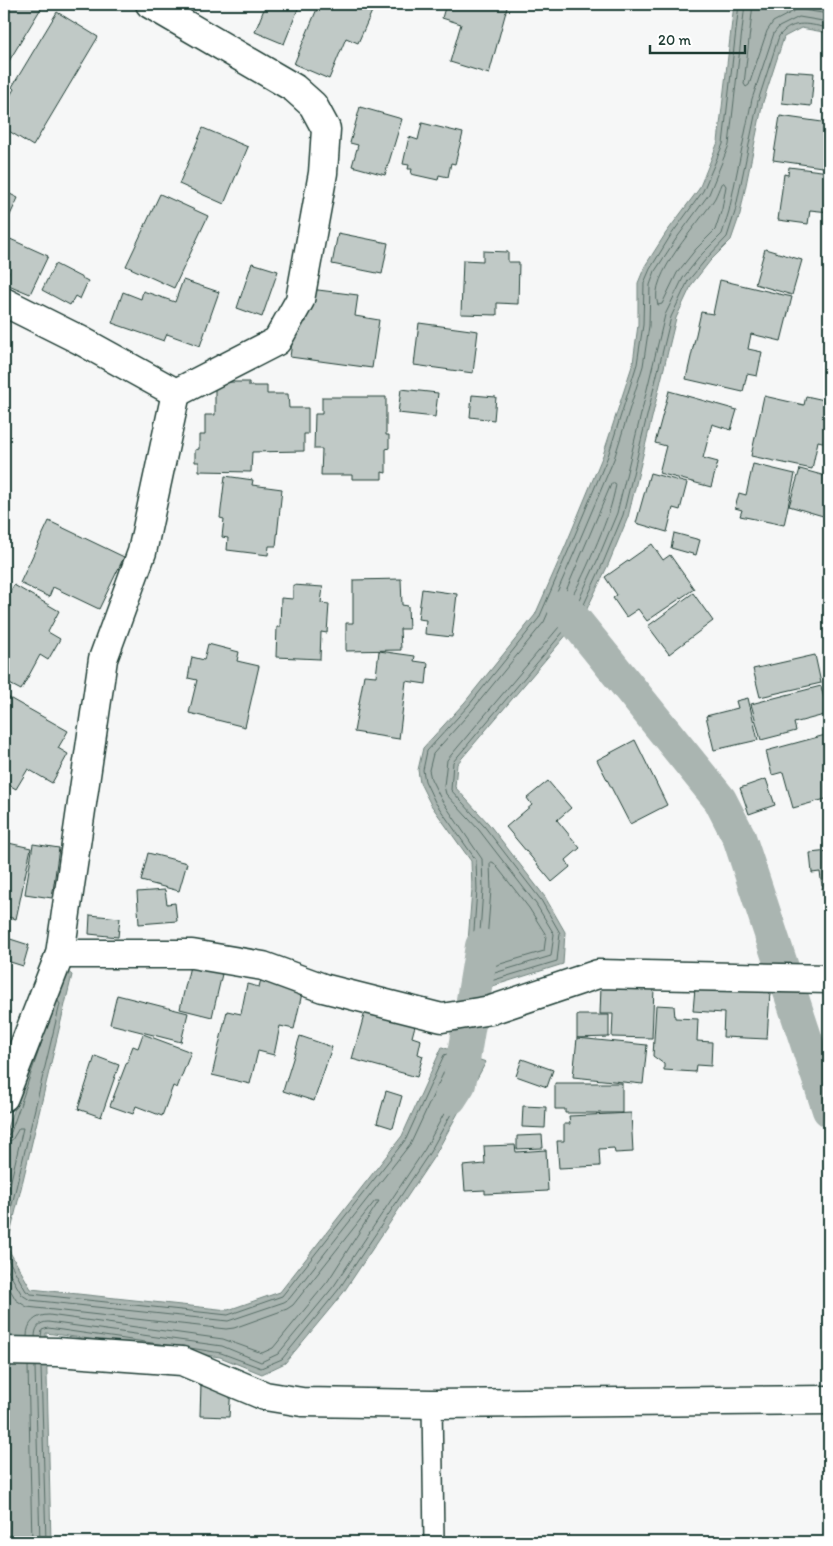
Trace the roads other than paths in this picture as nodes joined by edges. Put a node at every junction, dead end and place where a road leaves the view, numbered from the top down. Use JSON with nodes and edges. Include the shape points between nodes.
{"nodes":[{"id":1,"x":150,"y":4,"type":"edge"},
{"id":2,"x":4,"y":302,"type":"edge"},
{"id":3,"x":176,"y":393,"type":"junction"},
{"id":4,"x":60,"y":954,"type":"junction"},
{"id":5,"x":829,"y":979,"type":"edge"},
{"id":6,"x":4,"y":1097,"type":"edge"},
{"id":7,"x":4,"y":1352,"type":"edge"},
{"id":8,"x":829,"y":1400,"type":"edge"},
{"id":9,"x":432,"y":1404,"type":"junction"},
{"id":10,"x":434,"y":1542,"type":"edge"}],
"edges":[{"from":1,"to":3,"type":"street","via":[[294,88],[313,105],[326,129],[324,173],[300,300],[277,341]]},
{"from":2,"to":3,"type":"street"},
{"from":3,"to":4,"type":"street","via":[[142,552],[103,659]]},
{"from":4,"to":5,"type":"street","via":[[192,954],[263,966],[323,988],[442,1018],[491,1010],[598,974]]},
{"from":4,"to":6,"type":"street"},
{"from":7,"to":9,"type":"street","via":[[57,1352],[182,1361],[265,1396],[302,1402]]},
{"from":8,"to":9,"type":"street"},
{"from":9,"to":10,"type":"lane"}]}
